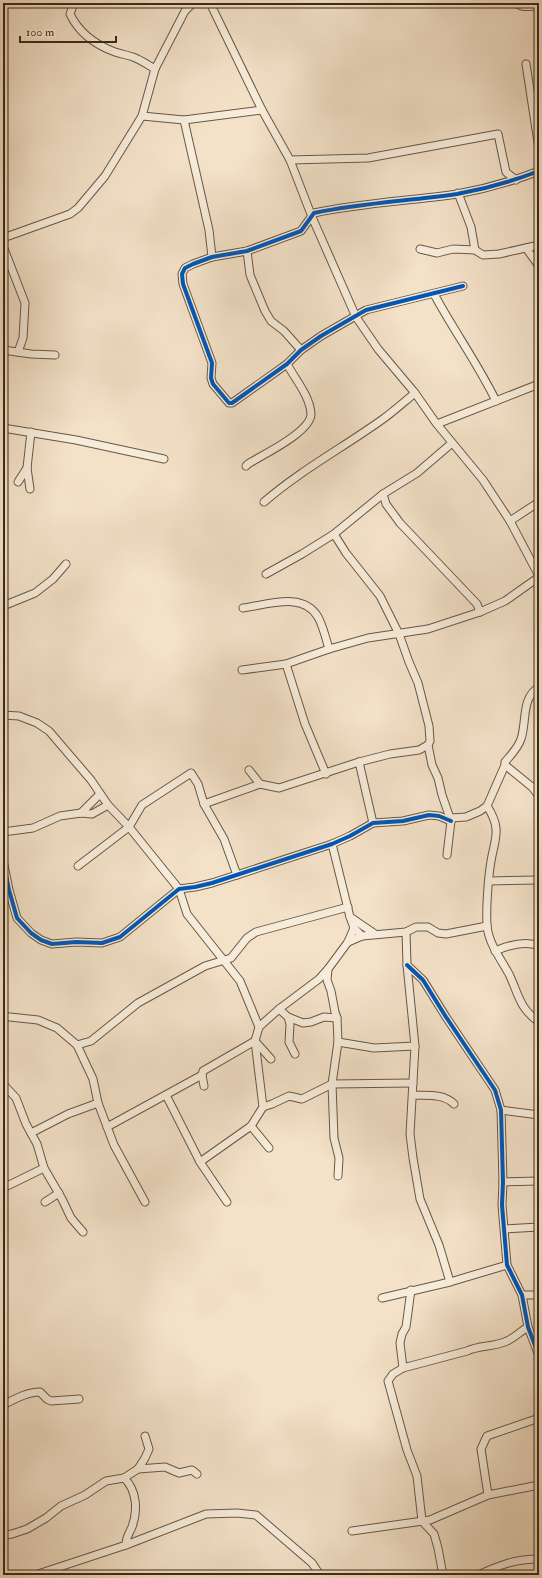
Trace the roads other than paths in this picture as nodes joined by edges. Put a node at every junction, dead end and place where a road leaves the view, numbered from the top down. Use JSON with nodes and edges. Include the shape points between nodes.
{"nodes":[{"id":1,"x":74,"y":3,"type":"edge"},
{"id":2,"x":193,"y":3,"type":"edge"},
{"id":3,"x":210,"y":3,"type":"edge"},
{"id":4,"x":516,"y":3,"type":"edge"},
{"id":5,"x":539,"y":5,"type":"edge"},
{"id":6,"x":526,"y":64,"type":"dead end"},
{"id":7,"x":155,"y":69,"type":"junction"},
{"id":8,"x":262,"y":110,"type":"junction"},
{"id":9,"x":142,"y":116,"type":"junction"},
{"id":10,"x":184,"y":120,"type":"junction"},
{"id":11,"x":539,"y":149,"type":"edge"},
{"id":12,"x":290,"y":160,"type":"junction"},
{"id":13,"x":539,"y":170,"type":"edge"},
{"id":14,"x":516,"y":180,"type":"junction"},
{"id":15,"x":458,"y":193,"type":"junction"},
{"id":16,"x":312,"y":217,"type":"junction"},
{"id":17,"x":3,"y":238,"type":"edge"},
{"id":18,"x":539,"y":245,"type":"edge"},
{"id":19,"x":3,"y":246,"type":"edge"},
{"id":20,"x":526,"y":248,"type":"junction"},
{"id":21,"x":420,"y":249,"type":"dead end"},
{"id":22,"x":475,"y":250,"type":"junction"},
{"id":23,"x":247,"y":251,"type":"junction"},
{"id":24,"x":212,"y":257,"type":"junction"},
{"id":25,"x":539,"y":266,"type":"edge"},
{"id":26,"x":463,"y":286,"type":"dead end"},
{"id":27,"x":434,"y":294,"type":"junction"},
{"id":28,"x":356,"y":317,"type":"junction"},
{"id":29,"x":3,"y":350,"type":"edge"},
{"id":30,"x":301,"y":350,"type":"junction"},
{"id":31,"x":18,"y":352,"type":"junction"},
{"id":32,"x":55,"y":355,"type":"dead end"},
{"id":33,"x":287,"y":364,"type":"junction"},
{"id":34,"x":539,"y":384,"type":"edge"},
{"id":35,"x":415,"y":393,"type":"junction"},
{"id":36,"x":496,"y":401,"type":"junction"},
{"id":37,"x":437,"y":424,"type":"junction"},
{"id":38,"x":3,"y":428,"type":"edge"},
{"id":39,"x":31,"y":432,"type":"junction"},
{"id":40,"x":452,"y":443,"type":"junction"},
{"id":41,"x":164,"y":459,"type":"dead end"},
{"id":42,"x":246,"y":466,"type":"dead end"},
{"id":43,"x":27,"y":468,"type":"junction"},
{"id":44,"x":18,"y":482,"type":"dead end"},
{"id":45,"x":30,"y":489,"type":"dead end"},
{"id":46,"x":383,"y":494,"type":"junction"},
{"id":47,"x":264,"y":502,"type":"dead end"},
{"id":48,"x":539,"y":502,"type":"edge"},
{"id":49,"x":510,"y":521,"type":"junction"},
{"id":50,"x":334,"y":534,"type":"junction"},
{"id":51,"x":66,"y":564,"type":"dead end"},
{"id":52,"x":266,"y":574,"type":"dead end"},
{"id":53,"x":539,"y":577,"type":"edge"},
{"id":54,"x":3,"y":606,"type":"edge"},
{"id":55,"x":243,"y":608,"type":"dead end"},
{"id":56,"x":480,"y":612,"type":"junction"},
{"id":57,"x":399,"y":634,"type":"junction"},
{"id":58,"x":329,"y":649,"type":"junction"},
{"id":59,"x":286,"y":664,"type":"junction"},
{"id":60,"x":242,"y":670,"type":"dead end"},
{"id":61,"x":539,"y":687,"type":"edge"},
{"id":62,"x":3,"y":715,"type":"edge"},
{"id":63,"x":428,"y":745,"type":"junction"},
{"id":64,"x":359,"y":762,"type":"junction"},
{"id":65,"x":505,"y":765,"type":"junction"},
{"id":66,"x":249,"y":770,"type":"dead end"},
{"id":67,"x":326,"y":774,"type":"junction"},
{"id":68,"x":260,"y":784,"type":"junction"},
{"id":69,"x":100,"y":794,"type":"junction"},
{"id":70,"x":539,"y":796,"type":"edge"},
{"id":71,"x":204,"y":804,"type":"junction"},
{"id":72,"x":108,"y":805,"type":"junction"},
{"id":73,"x":487,"y":806,"type":"junction"},
{"id":74,"x":81,"y":813,"type":"junction"},
{"id":75,"x":451,"y":821,"type":"junction"},
{"id":76,"x":373,"y":823,"type":"junction"},
{"id":77,"x":129,"y":827,"type":"junction"},
{"id":78,"x":3,"y":832,"type":"edge"},
{"id":79,"x":332,"y":844,"type":"junction"},
{"id":80,"x":447,"y":856,"type":"dead end"},
{"id":81,"x":3,"y":860,"type":"edge"},
{"id":82,"x":78,"y":866,"type":"dead end"},
{"id":83,"x":237,"y":875,"type":"junction"},
{"id":84,"x":539,"y":880,"type":"edge"},
{"id":85,"x":489,"y":881,"type":"junction"},
{"id":86,"x":179,"y":889,"type":"junction"},
{"id":87,"x":348,"y":907,"type":"junction"},
{"id":88,"x":350,"y":917,"type":"junction"},
{"id":89,"x":487,"y":926,"type":"junction"},
{"id":90,"x":354,"y":928,"type":"junction"},
{"id":91,"x":406,"y":932,"type":"junction"},
{"id":92,"x":374,"y":934,"type":"junction"},
{"id":93,"x":362,"y":936,"type":"junction"},
{"id":94,"x":348,"y":942,"type":"junction"},
{"id":95,"x":539,"y":946,"type":"edge"},
{"id":96,"x":495,"y":951,"type":"junction"},
{"id":97,"x":224,"y":960,"type":"junction"},
{"id":98,"x":407,"y":965,"type":"junction"},
{"id":99,"x":328,"y":969,"type":"junction"},
{"id":100,"x":319,"y":979,"type":"junction"},
{"id":101,"x":327,"y":980,"type":"junction"},
{"id":102,"x":279,"y":1009,"type":"junction"},
{"id":103,"x":288,"y":1017,"type":"junction"},
{"id":104,"x":3,"y":1018,"type":"edge"},
{"id":105,"x":337,"y":1018,"type":"junction"},
{"id":106,"x":539,"y":1022,"type":"edge"},
{"id":107,"x":259,"y":1027,"type":"junction"},
{"id":108,"x":255,"y":1041,"type":"junction"},
{"id":109,"x":338,"y":1042,"type":"junction"},
{"id":110,"x":77,"y":1045,"type":"junction"},
{"id":111,"x":415,"y":1046,"type":"junction"},
{"id":112,"x":295,"y":1054,"type":"dead end"},
{"id":113,"x":271,"y":1059,"type":"dead end"},
{"id":114,"x":202,"y":1075,"type":"junction"},
{"id":115,"x":413,"y":1083,"type":"junction"},
{"id":116,"x":3,"y":1084,"type":"edge"},
{"id":117,"x":332,"y":1084,"type":"junction"},
{"id":118,"x":204,"y":1086,"type":"dead end"},
{"id":119,"x":166,"y":1095,"type":"junction"},
{"id":120,"x":413,"y":1095,"type":"junction"},
{"id":121,"x":98,"y":1103,"type":"junction"},
{"id":122,"x":454,"y":1104,"type":"dead end"},
{"id":123,"x":263,"y":1107,"type":"junction"},
{"id":124,"x":501,"y":1110,"type":"junction"},
{"id":125,"x":539,"y":1115,"type":"edge"},
{"id":126,"x":251,"y":1126,"type":"junction"},
{"id":127,"x":107,"y":1127,"type":"junction"},
{"id":128,"x":31,"y":1133,"type":"junction"},
{"id":129,"x":270,"y":1148,"type":"dead end"},
{"id":130,"x":200,"y":1162,"type":"junction"},
{"id":131,"x":44,"y":1168,"type":"junction"},
{"id":132,"x":338,"y":1176,"type":"dead end"},
{"id":133,"x":503,"y":1182,"type":"junction"},
{"id":134,"x":539,"y":1182,"type":"edge"},
{"id":135,"x":3,"y":1188,"type":"edge"},
{"id":136,"x":59,"y":1193,"type":"junction"},
{"id":137,"x":46,"y":1202,"type":"dead end"},
{"id":138,"x":145,"y":1202,"type":"dead end"},
{"id":139,"x":227,"y":1202,"type":"dead end"},
{"id":140,"x":539,"y":1227,"type":"edge"},
{"id":141,"x":505,"y":1229,"type":"junction"},
{"id":142,"x":83,"y":1232,"type":"dead end"},
{"id":143,"x":507,"y":1265,"type":"junction"},
{"id":144,"x":450,"y":1282,"type":"junction"},
{"id":145,"x":411,"y":1290,"type":"junction"},
{"id":146,"x":539,"y":1295,"type":"edge"},
{"id":147,"x":522,"y":1296,"type":"junction"},
{"id":148,"x":382,"y":1298,"type":"dead end"},
{"id":149,"x":528,"y":1327,"type":"junction"},
{"id":150,"x":539,"y":1356,"type":"edge"},
{"id":151,"x":403,"y":1368,"type":"junction"},
{"id":152,"x":79,"y":1399,"type":"dead end"},
{"id":153,"x":3,"y":1405,"type":"edge"},
{"id":154,"x":539,"y":1418,"type":"edge"},
{"id":155,"x":145,"y":1436,"type":"dead end"},
{"id":156,"x":145,"y":1458,"type":"junction"},
{"id":157,"x":138,"y":1469,"type":"junction"},
{"id":158,"x":148,"y":1469,"type":"junction"},
{"id":159,"x":197,"y":1474,"type":"dead end"},
{"id":160,"x":124,"y":1478,"type":"junction"},
{"id":161,"x":539,"y":1485,"type":"edge"},
{"id":162,"x":488,"y":1495,"type":"junction"},
{"id":163,"x":422,"y":1522,"type":"junction"},
{"id":164,"x":352,"y":1531,"type":"dead end"},
{"id":165,"x":3,"y":1533,"type":"edge"},
{"id":166,"x":126,"y":1545,"type":"junction"},
{"id":167,"x":539,"y":1559,"type":"edge"},
{"id":168,"x":35,"y":1575,"type":"edge"},
{"id":169,"x":320,"y":1575,"type":"edge"},
{"id":170,"x":442,"y":1575,"type":"edge"},
{"id":171,"x":478,"y":1575,"type":"edge"}],
"edges":[{"from":1,"to":7,"type":"street","via":[[70,14],[79,29],[98,44],[134,57]]},
{"from":2,"to":7,"type":"street","via":[[185,11]]},
{"from":3,"to":8,"type":"street"},
{"from":4,"to":5,"type":"street","via":[[524,7]]},
{"from":6,"to":11,"type":"street"},
{"from":7,"to":9,"type":"street"},
{"from":8,"to":10,"type":"street"},
{"from":8,"to":12,"type":"street"},
{"from":9,"to":10,"type":"street"},
{"from":9,"to":17,"type":"street","via":[[105,176],[76,210]]},
{"from":10,"to":24,"type":"street","via":[[209,230]]},
{"from":12,"to":14,"type":"street","via":[[368,158],[498,134],[506,172]]},
{"from":12,"to":16,"type":"street"},
{"from":13,"to":14,"type":"street"},
{"from":14,"to":15,"type":"street"},
{"from":15,"to":16,"type":"street","via":[[335,209],[314,213]]},
{"from":15,"to":22,"type":"street","via":[[471,227]]},
{"from":16,"to":23,"type":"street","via":[[301,231]]},
{"from":16,"to":28,"type":"street"},
{"from":18,"to":20,"type":"street"},
{"from":19,"to":31,"type":"street","via":[[25,303],[23,338]]},
{"from":20,"to":22,"type":"street","via":[[483,255]]},
{"from":20,"to":25,"type":"street"},
{"from":21,"to":22,"type":"street","via":[[437,253],[454,249]]},
{"from":23,"to":24,"type":"street"},
{"from":23,"to":30,"type":"street","via":[[250,275],[265,311],[271,321]]},
{"from":24,"to":33,"type":"street","via":[[184,268],[182,274],[183,284],[212,363],[213,384],[226,401],[232,403]]},
{"from":26,"to":27,"type":"street"},
{"from":27,"to":28,"type":"street","via":[[366,310]]},
{"from":27,"to":36,"type":"street"},
{"from":28,"to":30,"type":"street"},
{"from":28,"to":35,"type":"street","via":[[378,349]]},
{"from":29,"to":31,"type":"street"},
{"from":30,"to":33,"type":"street"},
{"from":31,"to":32,"type":"street"},
{"from":33,"to":42,"type":"street","via":[[305,394],[310,418],[303,429],[293,437]]},
{"from":34,"to":36,"type":"street"},
{"from":35,"to":37,"type":"street"},
{"from":35,"to":47,"type":"street","via":[[384,418],[311,466]]},
{"from":36,"to":37,"type":"street"},
{"from":37,"to":40,"type":"street"},
{"from":38,"to":39,"type":"street"},
{"from":39,"to":41,"type":"street"},
{"from":39,"to":43,"type":"street"},
{"from":40,"to":46,"type":"street","via":[[417,473]]},
{"from":40,"to":49,"type":"street","via":[[483,480]]},
{"from":43,"to":44,"type":"street"},
{"from":43,"to":45,"type":"street"},
{"from":46,"to":50,"type":"street"},
{"from":46,"to":56,"type":"street","via":[[386,504],[400,523],[477,604]]},
{"from":48,"to":49,"type":"street"},
{"from":49,"to":53,"type":"street"},
{"from":50,"to":52,"type":"street"},
{"from":50,"to":57,"type":"street","via":[[380,596]]},
{"from":51,"to":54,"type":"street","via":[[53,579],[35,593]]},
{"from":53,"to":56,"type":"street","via":[[505,601]]},
{"from":55,"to":58,"type":"street","via":[[292,601],[305,604],[314,610],[319,618]]},
{"from":56,"to":57,"type":"street","via":[[428,629]]},
{"from":57,"to":58,"type":"street","via":[[368,638]]},
{"from":57,"to":63,"type":"street","via":[[424,704],[429,726]]},
{"from":58,"to":59,"type":"street"},
{"from":59,"to":60,"type":"street"},
{"from":59,"to":67,"type":"street","via":[[305,724]]},
{"from":61,"to":65,"type":"street","via":[[529,697],[520,740]]},
{"from":62,"to":69,"type":"street","via":[[19,716],[48,730]]},
{"from":63,"to":64,"type":"street","via":[[419,750]]},
{"from":63,"to":75,"type":"street","via":[[432,766]]},
{"from":64,"to":67,"type":"street"},
{"from":64,"to":76,"type":"street"},
{"from":65,"to":70,"type":"street"},
{"from":65,"to":73,"type":"street"},
{"from":66,"to":68,"type":"street"},
{"from":67,"to":68,"type":"street","via":[[279,788]]},
{"from":68,"to":71,"type":"street"},
{"from":69,"to":72,"type":"street"},
{"from":69,"to":74,"type":"street"},
{"from":71,"to":77,"type":"street","via":[[198,784],[191,773],[142,805]]},
{"from":71,"to":83,"type":"street","via":[[224,839]]},
{"from":72,"to":74,"type":"street","via":[[92,814]]},
{"from":72,"to":77,"type":"street"},
{"from":73,"to":75,"type":"street","via":[[480,812],[466,817],[451,818]]},
{"from":73,"to":85,"type":"street","via":[[496,824],[497,835]]},
{"from":74,"to":78,"type":"street","via":[[60,816],[33,828]]},
{"from":75,"to":76,"type":"street","via":[[429,815],[403,821]]},
{"from":75,"to":80,"type":"street"},
{"from":76,"to":79,"type":"street"},
{"from":77,"to":82,"type":"street"},
{"from":77,"to":86,"type":"street"},
{"from":79,"to":83,"type":"street"},
{"from":79,"to":87,"type":"street"},
{"from":81,"to":86,"type":"street","via":[[17,918],[31,933],[52,944],[102,942],[120,937]]},
{"from":83,"to":86,"type":"street"},
{"from":84,"to":85,"type":"street"},
{"from":85,"to":89,"type":"street"},
{"from":86,"to":97,"type":"street","via":[[187,914]]},
{"from":87,"to":88,"type":"street"},
{"from":87,"to":97,"type":"street","via":[[256,932],[247,938],[232,958]]},
{"from":88,"to":90,"type":"street"},
{"from":88,"to":92,"type":"street"},
{"from":89,"to":91,"type":"street","via":[[446,934],[428,927],[416,926]]},
{"from":89,"to":96,"type":"street"},
{"from":90,"to":93,"type":"street"},
{"from":90,"to":94,"type":"street"},
{"from":91,"to":92,"type":"street"},
{"from":91,"to":98,"type":"street"},
{"from":92,"to":93,"type":"street"},
{"from":93,"to":94,"type":"street"},
{"from":94,"to":99,"type":"street"},
{"from":95,"to":96,"type":"street","via":[[523,943]]},
{"from":96,"to":106,"type":"street","via":[[509,974],[520,1003]]},
{"from":97,"to":107,"type":"street","via":[[240,981]]},
{"from":97,"to":110,"type":"street","via":[[205,966],[138,1003],[91,1041]]},
{"from":98,"to":111,"type":"street"},
{"from":98,"to":124,"type":"street","via":[[423,980],[495,1090]]},
{"from":99,"to":100,"type":"street"},
{"from":99,"to":101,"type":"street"},
{"from":100,"to":101,"type":"street"},
{"from":100,"to":102,"type":"street"},
{"from":101,"to":105,"type":"street","via":[[332,991]]},
{"from":102,"to":103,"type":"street"},
{"from":102,"to":107,"type":"street"},
{"from":103,"to":105,"type":"street","via":[[303,1023],[324,1017]]},
{"from":103,"to":112,"type":"street","via":[[289,1042]]},
{"from":104,"to":110,"type":"street","via":[[38,1020],[57,1028]]},
{"from":105,"to":109,"type":"street"},
{"from":107,"to":108,"type":"street"},
{"from":108,"to":113,"type":"street"},
{"from":108,"to":114,"type":"street","via":[[206,1068]]},
{"from":108,"to":123,"type":"street"},
{"from":109,"to":111,"type":"street","via":[[374,1048]]},
{"from":109,"to":117,"type":"street"},
{"from":110,"to":121,"type":"street","via":[[93,1079]]},
{"from":111,"to":115,"type":"street"},
{"from":114,"to":118,"type":"street"},
{"from":114,"to":119,"type":"street"},
{"from":115,"to":117,"type":"street"},
{"from":115,"to":120,"type":"street"},
{"from":116,"to":128,"type":"street","via":[[16,1098]]},
{"from":117,"to":123,"type":"street","via":[[302,1098],[289,1096]]},
{"from":117,"to":132,"type":"street","via":[[334,1138],[339,1158]]},
{"from":119,"to":127,"type":"street"},
{"from":119,"to":130,"type":"street"},
{"from":120,"to":122,"type":"street","via":[[439,1096]]},
{"from":120,"to":144,"type":"street","via":[[410,1134],[420,1199],[439,1245]]},
{"from":121,"to":127,"type":"street"},
{"from":121,"to":128,"type":"street","via":[[68,1114]]},
{"from":123,"to":126,"type":"street"},
{"from":124,"to":125,"type":"street"},
{"from":124,"to":133,"type":"street"},
{"from":126,"to":129,"type":"street"},
{"from":126,"to":130,"type":"street"},
{"from":127,"to":138,"type":"street"},
{"from":128,"to":131,"type":"street"},
{"from":130,"to":139,"type":"street"},
{"from":131,"to":135,"type":"street"},
{"from":131,"to":136,"type":"street"},
{"from":133,"to":134,"type":"street"},
{"from":133,"to":141,"type":"street"},
{"from":136,"to":137,"type":"street"},
{"from":136,"to":142,"type":"street","via":[[71,1218]]},
{"from":140,"to":141,"type":"street"},
{"from":141,"to":143,"type":"street"},
{"from":143,"to":144,"type":"street"},
{"from":143,"to":147,"type":"street"},
{"from":144,"to":145,"type":"street"},
{"from":145,"to":148,"type":"street"},
{"from":145,"to":151,"type":"street","via":[[406,1327],[400,1343]]},
{"from":146,"to":147,"type":"street"},
{"from":147,"to":149,"type":"street"},
{"from":149,"to":150,"type":"street"},
{"from":149,"to":151,"type":"street","via":[[507,1341]]},
{"from":151,"to":163,"type":"street","via":[[393,1374],[388,1381],[417,1476]]},
{"from":152,"to":153,"type":"street","via":[[51,1401],[40,1392],[33,1392]]},
{"from":154,"to":162,"type":"street","via":[[487,1436],[481,1449]]},
{"from":155,"to":156,"type":"street","via":[[148,1449]]},
{"from":156,"to":157,"type":"street"},
{"from":156,"to":158,"type":"street"},
{"from":157,"to":158,"type":"street"},
{"from":157,"to":160,"type":"street"},
{"from":158,"to":159,"type":"street","via":[[165,1467],[177,1472],[192,1470]]},
{"from":160,"to":165,"type":"street","via":[[106,1481],[85,1495],[61,1506],[27,1529],[6,1535]]},
{"from":160,"to":166,"type":"street","via":[[128,1482],[136,1505],[132,1526],[126,1536]]},
{"from":161,"to":162,"type":"street"},
{"from":162,"to":163,"type":"street"},
{"from":163,"to":164,"type":"street"},
{"from":163,"to":170,"type":"street","via":[[434,1534]]},
{"from":166,"to":168,"type":"street"},
{"from":166,"to":169,"type":"street","via":[[206,1514],[256,1515],[312,1563]]},
{"from":167,"to":171,"type":"street","via":[[521,1559],[504,1563]]}]}
